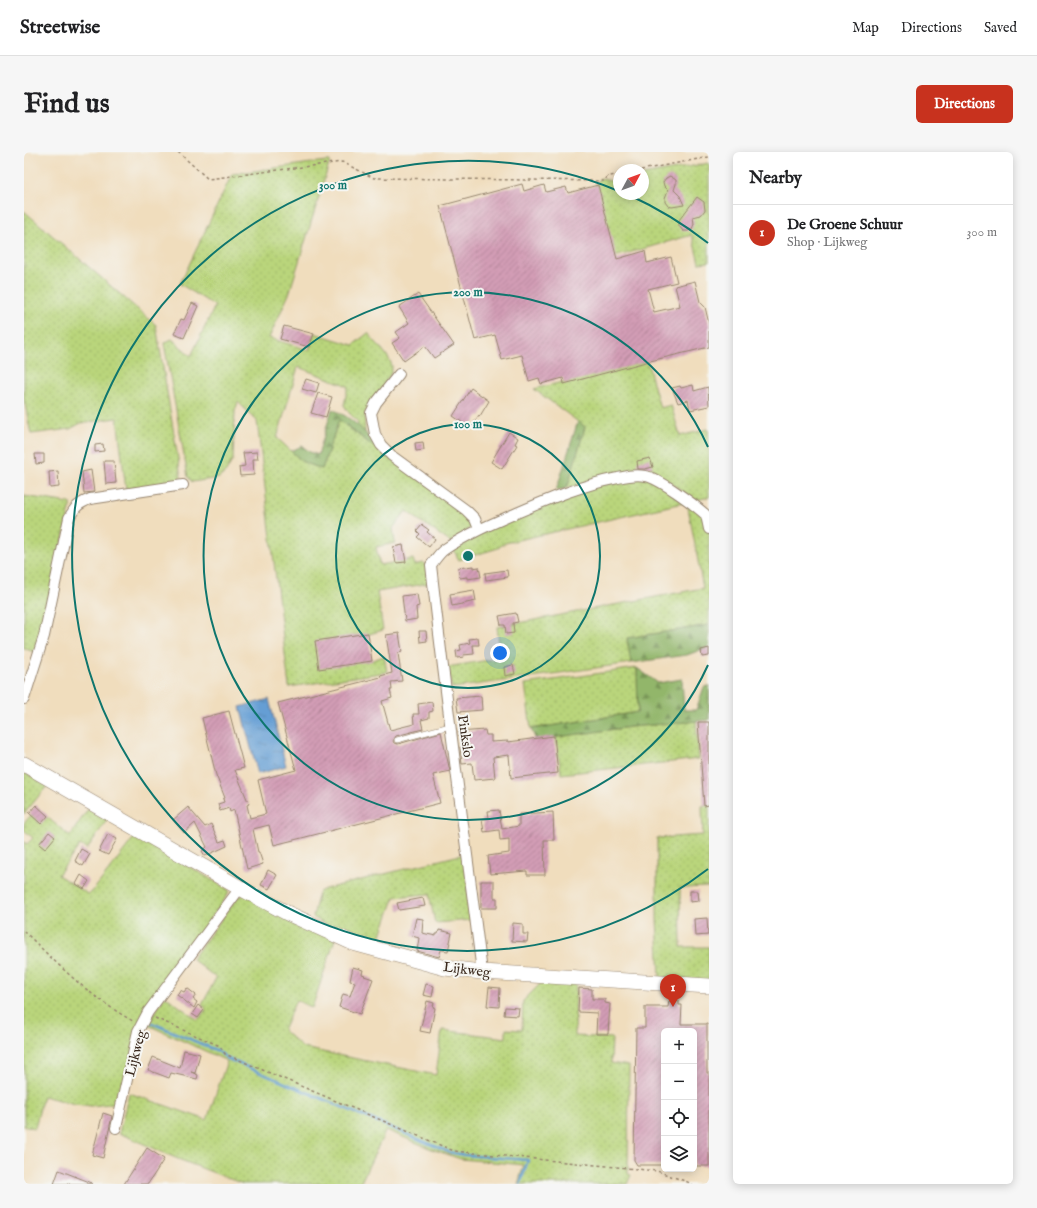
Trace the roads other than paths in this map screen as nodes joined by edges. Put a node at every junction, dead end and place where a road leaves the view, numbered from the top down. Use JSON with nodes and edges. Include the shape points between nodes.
{"nodes":[{"id":1,"x":399,"y":374,"type":"dead end"},
{"id":2,"x":183,"y":485,"type":"dead end"},
{"id":3,"x":479,"y":529,"type":"junction"},
{"id":4,"x":709,"y":529,"type":"edge"},
{"id":5,"x":24,"y":699,"type":"edge"},
{"id":6,"x":450,"y":726,"type":"junction"},
{"id":7,"x":397,"y":740,"type":"dead end"},
{"id":8,"x":24,"y":764,"type":"edge"},
{"id":9,"x":240,"y":888,"type":"junction"},
{"id":10,"x":482,"y":972,"type":"junction"},
{"id":11,"x":709,"y":986,"type":"edge"},
{"id":12,"x":116,"y":1128,"type":"dead end"}],
"edges":[{"from":1,"to":3,"type":"street","via":[[371,413],[375,434],[392,456],[466,510]]},
{"from":2,"to":5,"type":"street","via":[[90,499],[80,503],[74,510],[70,518],[44,636]]},
{"from":3,"to":4,"type":"street","name":"Pinkslo","via":[[571,490],[637,475],[658,481],[699,508],[706,515]]},
{"from":3,"to":6,"type":"street","name":"Pinkslo","via":[[443,550],[431,565]]},
{"from":6,"to":7,"type":"lane"},
{"from":6,"to":10,"type":"street","name":"Pinkslo"},
{"from":8,"to":9,"type":"street","name":"Lijkweg"},
{"from":9,"to":10,"type":"street","name":"Lijkweg","via":[[353,943],[445,968]]},
{"from":9,"to":12,"type":"street","name":"Lijkweg","via":[[148,1012],[138,1031]]},
{"from":10,"to":11,"type":"street","name":"Lijkweg"}]}
